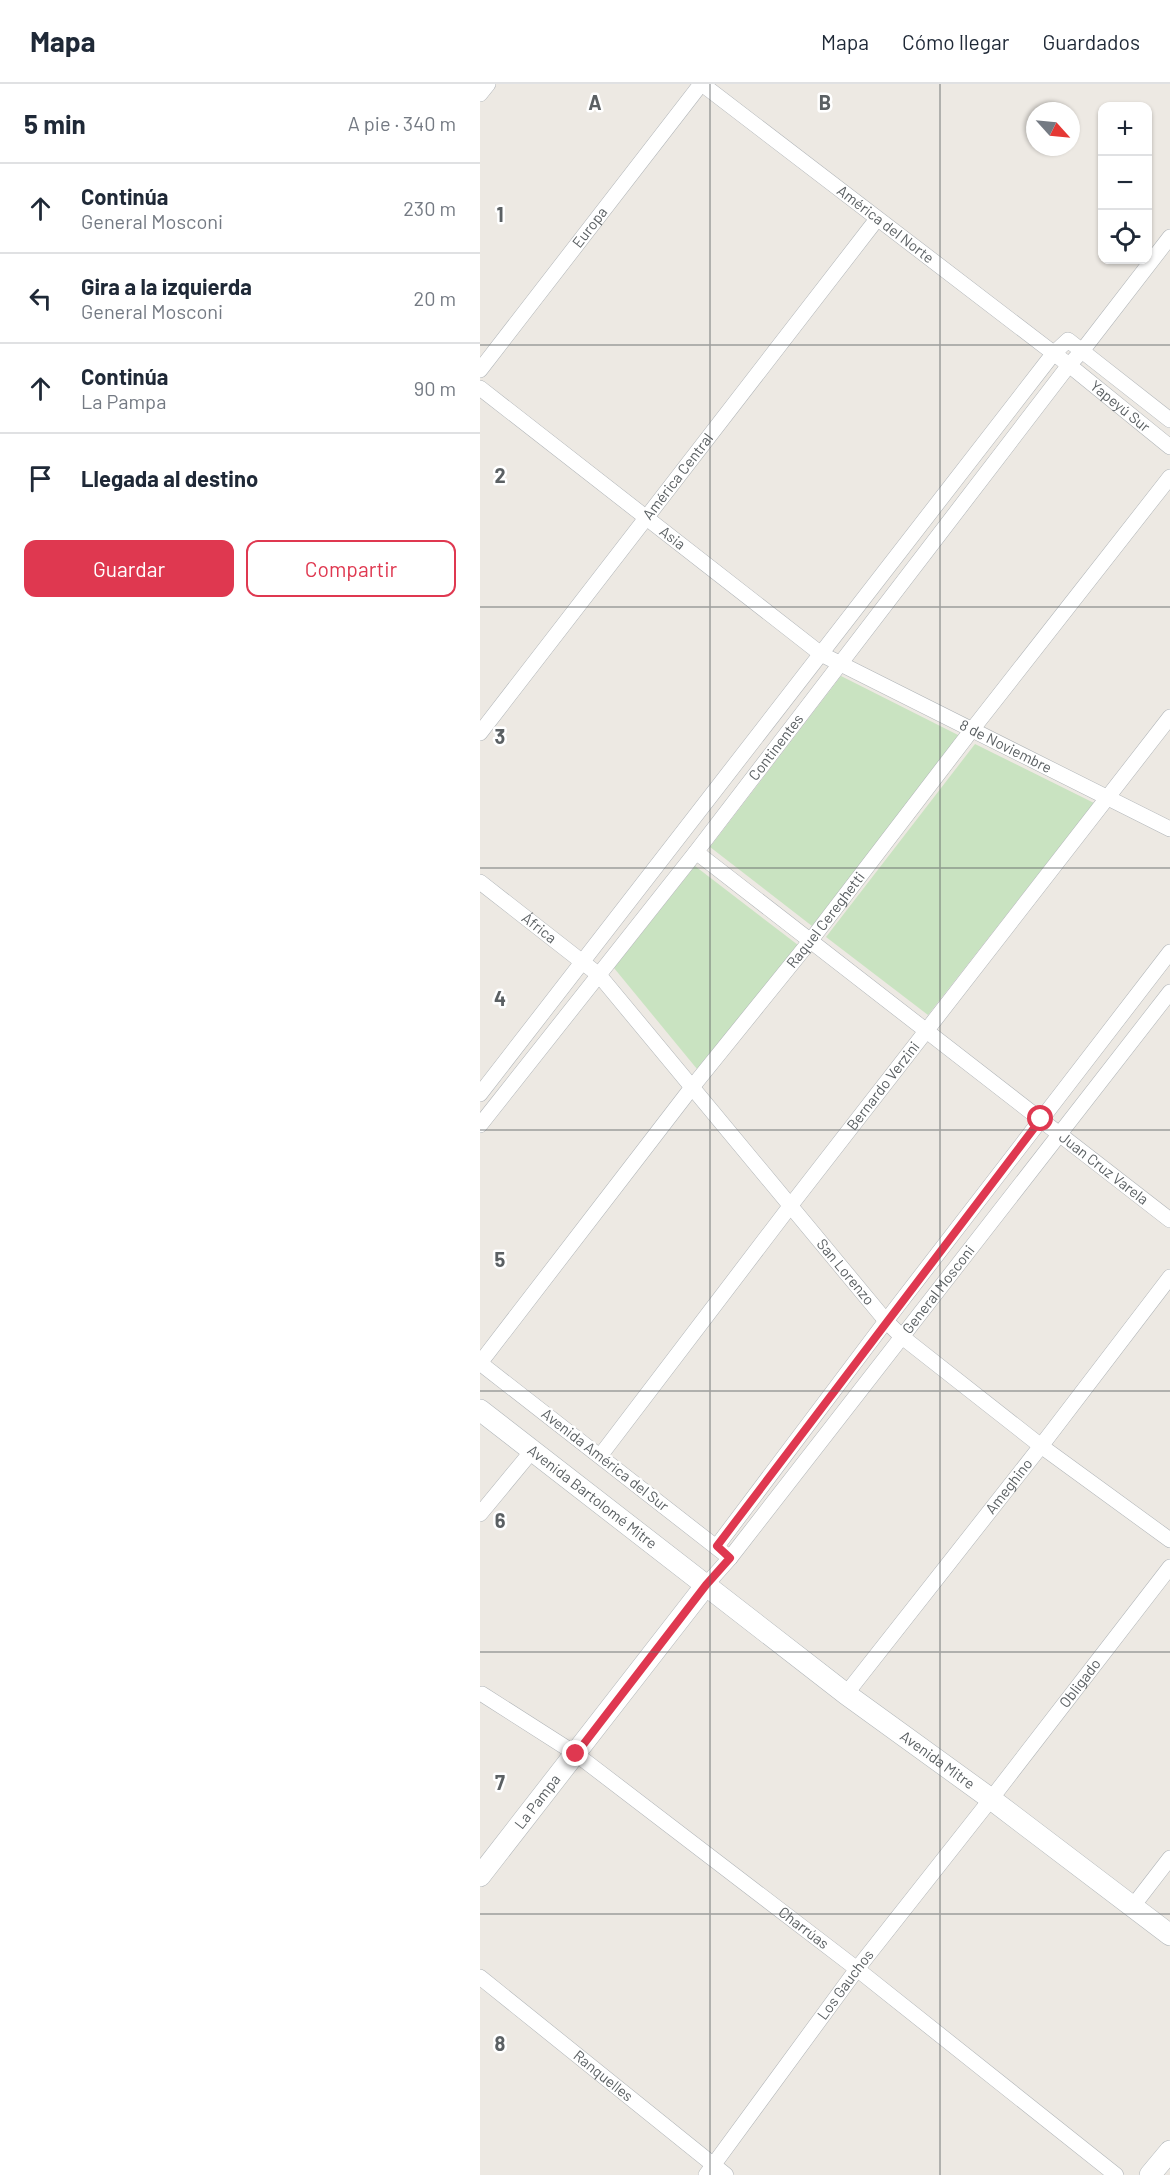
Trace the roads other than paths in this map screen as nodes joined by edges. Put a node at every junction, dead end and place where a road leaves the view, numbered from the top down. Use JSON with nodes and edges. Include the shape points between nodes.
{"nodes":[{"id":1,"x":488,"y":84,"type":"edge"},
{"id":2,"x":702,"y":84,"type":"edge"},
{"id":3,"x":480,"y":94,"type":"edge"},
{"id":4,"x":876,"y":219,"type":"junction"},
{"id":5,"x":1170,"y":237,"type":"edge"},
{"id":6,"x":1068,"y":340,"type":"joint"},
{"id":7,"x":1082,"y":351,"type":"junction"},
{"id":8,"x":1053,"y":354,"type":"junction"},
{"id":9,"x":1069,"y":365,"type":"junction"},
{"id":10,"x":480,"y":370,"type":"edge"},
{"id":11,"x":480,"y":388,"type":"edge"},
{"id":12,"x":1170,"y":420,"type":"edge"},
{"id":13,"x":1170,"y":447,"type":"edge"},
{"id":14,"x":1170,"y":477,"type":"edge"},
{"id":15,"x":646,"y":517,"type":"junction"},
{"id":16,"x":821,"y":654,"type":"junction"},
{"id":17,"x":840,"y":664,"type":"junction"},
{"id":18,"x":1170,"y":717,"type":"edge"},
{"id":19,"x":971,"y":731,"type":"junction"},
{"id":20,"x":480,"y":733,"type":"edge"},
{"id":21,"x":1108,"y":797,"type":"junction"},
{"id":22,"x":1170,"y":829,"type":"edge"},
{"id":23,"x":696,"y":852,"type":"junction"},
{"id":24,"x":480,"y":882,"type":"edge"},
{"id":25,"x":812,"y":940,"type":"junction"},
{"id":26,"x":1170,"y":952,"type":"edge"},
{"id":27,"x":584,"y":962,"type":"junction"},
{"id":28,"x":599,"y":975,"type":"junction"},
{"id":29,"x":1170,"y":992,"type":"edge"},
{"id":30,"x":927,"y":1031,"type":"junction"},
{"id":31,"x":693,"y":1086,"type":"junction"},
{"id":32,"x":480,"y":1094,"type":"edge"},
{"id":33,"x":1041,"y":1119,"type":"junction"},
{"id":34,"x":480,"y":1125,"type":"edge"},
{"id":35,"x":1060,"y":1134,"type":"junction"},
{"id":36,"x":791,"y":1205,"type":"junction"},
{"id":37,"x":1170,"y":1220,"type":"edge"},
{"id":38,"x":1170,"y":1277,"type":"edge"},
{"id":39,"x":886,"y":1321,"type":"junction"},
{"id":40,"x":901,"y":1336,"type":"junction"},
{"id":41,"x":480,"y":1363,"type":"edge"},
{"id":42,"x":480,"y":1410,"type":"edge"},
{"id":43,"x":1041,"y":1446,"type":"junction"},
{"id":44,"x":532,"y":1450,"type":"junction"},
{"id":45,"x":600,"y":1456,"type":"junction"},
{"id":46,"x":480,"y":1514,"type":"edge"},
{"id":47,"x":1170,"y":1540,"type":"edge"},
{"id":48,"x":717,"y":1546,"type":"junction"},
{"id":49,"x":730,"y":1558,"type":"junction"},
{"id":50,"x":1170,"y":1567,"type":"edge"},
{"id":51,"x":706,"y":1585,"type":"junction"},
{"id":52,"x":482,"y":1694,"type":"dead end"},
{"id":53,"x":846,"y":1694,"type":"junction"},
{"id":54,"x":576,"y":1754,"type":"junction"},
{"id":55,"x":991,"y":1799,"type":"junction"},
{"id":56,"x":1170,"y":1858,"type":"edge"},
{"id":57,"x":480,"y":1876,"type":"edge"},
{"id":58,"x":1133,"y":1906,"type":"junction"},
{"id":59,"x":1170,"y":1935,"type":"edge"},
{"id":60,"x":856,"y":1969,"type":"junction"},
{"id":61,"x":480,"y":1977,"type":"edge"},
{"id":62,"x":1170,"y":2151,"type":"edge"},
{"id":63,"x":715,"y":2172,"type":"edge"},
{"id":64,"x":1116,"y":2175,"type":"edge"},
{"id":65,"x":1150,"y":2175,"type":"edge"}],
"edges":[{"from":1,"to":3,"type":"street"},
{"from":2,"to":4,"type":"street","name":"América del Norte"},
{"from":2,"to":10,"type":"street","name":"Europa"},
{"from":4,"to":8,"type":"street","name":"América del Norte"},
{"from":4,"to":15,"type":"street","name":"América Central"},
{"from":5,"to":7,"type":"street","name":"Continentes"},
{"from":6,"to":7,"type":"street","name":"Yapeyú Sur"},
{"from":6,"to":8,"type":"street","name":"Continentes"},
{"from":7,"to":9,"type":"street","name":"Continentes"},
{"from":7,"to":12,"type":"street","name":"Yapeyú Sur"},
{"from":8,"to":9,"type":"street","name":"América del Norte"},
{"from":8,"to":16,"type":"street","name":"Continentes"},
{"from":9,"to":13,"type":"street","name":"Yapeyú Sur"},
{"from":9,"to":17,"type":"street","name":"Continentes"},
{"from":11,"to":15,"type":"street","name":"Asia"},
{"from":14,"to":19,"type":"street","name":"Raquel Cereghetti"},
{"from":15,"to":16,"type":"street","name":"Asia"},
{"from":15,"to":20,"type":"street","name":"América Central"},
{"from":16,"to":17,"type":"street","name":"Asia"},
{"from":16,"to":27,"type":"street","name":"Continentes"},
{"from":17,"to":19,"type":"street","name":"8 de Noviembre"},
{"from":17,"to":23,"type":"street","name":"Continentes"},
{"from":18,"to":21,"type":"street","name":"Bernardo Verzini"},
{"from":19,"to":21,"type":"street","name":"8 de Noviembre"},
{"from":19,"to":25,"type":"street","name":"Raquel Cereghetti"},
{"from":21,"to":22,"type":"street","name":"8 de Noviembre"},
{"from":21,"to":30,"type":"street","name":"Bernardo Verzini"},
{"from":23,"to":25,"type":"street","name":"Juan Cruz Varela"},
{"from":23,"to":28,"type":"street","name":"Continentes"},
{"from":24,"to":27,"type":"street","name":"África"},
{"from":25,"to":30,"type":"street","name":"Juan Cruz Varela"},
{"from":25,"to":31,"type":"street","name":"Raquel Cereghetti"},
{"from":26,"to":33,"type":"street","name":"General Mosconi"},
{"from":27,"to":28,"type":"street","name":"África"},
{"from":27,"to":32,"type":"street","name":"Continentes"},
{"from":28,"to":31,"type":"street","name":"San Lorenzo"},
{"from":28,"to":34,"type":"street","name":"Continentes"},
{"from":29,"to":35,"type":"street","name":"General Mosconi"},
{"from":30,"to":33,"type":"street","name":"Juan Cruz Varela"},
{"from":30,"to":36,"type":"street","name":"Bernardo Verzini"},
{"from":31,"to":36,"type":"street","name":"San Lorenzo"},
{"from":31,"to":41,"type":"street","name":"Raquel Cereghetti"},
{"from":33,"to":35,"type":"street","name":"Juan Cruz Varela"},
{"from":33,"to":39,"type":"street","name":"General Mosconi"},
{"from":35,"to":37,"type":"street","name":"Juan Cruz Varela"},
{"from":35,"to":40,"type":"street","name":"General Mosconi"},
{"from":36,"to":39,"type":"street","name":"San Lorenzo"},
{"from":36,"to":45,"type":"street","name":"Bernardo Verzini"},
{"from":38,"to":43,"type":"street","name":"Ameghino"},
{"from":39,"to":40,"type":"street","name":"San Lorenzo"},
{"from":39,"to":48,"type":"street","name":"General Mosconi"},
{"from":40,"to":43,"type":"street","name":"San Lorenzo"},
{"from":40,"to":49,"type":"street","name":"General Mosconi"},
{"from":41,"to":45,"type":"street","name":"Avenida América del Sur"},
{"from":42,"to":44,"type":"street","name":"Avenida Bartolomé Mitre"},
{"from":43,"to":47,"type":"street","name":"San Lorenzo"},
{"from":43,"to":53,"type":"street","name":"Ameghino"},
{"from":44,"to":46,"type":"street"},
{"from":44,"to":51,"type":"street","name":"Avenida Bartolomé Mitre"},
{"from":45,"to":48,"type":"street","name":"Avenida América del Sur"},
{"from":48,"to":49,"type":"street","name":"Avenida América del Sur"},
{"from":49,"to":51,"type":"street","name":"General Mosconi"},
{"from":50,"to":55,"type":"street","name":"Obligado"},
{"from":51,"to":53,"type":"street","name":"Avenida Mitre"},
{"from":51,"to":54,"type":"street","name":"La Pampa"},
{"from":52,"to":54,"type":"street","name":"Charrúas"},
{"from":53,"to":55,"type":"street","name":"Avenida Mitre"},
{"from":54,"to":57,"type":"street","name":"La Pampa"},
{"from":54,"to":60,"type":"street","name":"Charrúas"},
{"from":55,"to":58,"type":"street","name":"Avenida Mitre"},
{"from":55,"to":60,"type":"street","name":"Los Gauchos"},
{"from":56,"to":58,"type":"street"},
{"from":58,"to":59,"type":"street","name":"Avenida Mitre"},
{"from":60,"to":63,"type":"street","name":"Los Gauchos"},
{"from":60,"to":64,"type":"street","name":"Charrúas"},
{"from":61,"to":63,"type":"street","name":"Ranquelles"},
{"from":62,"to":65,"type":"street"}]}
